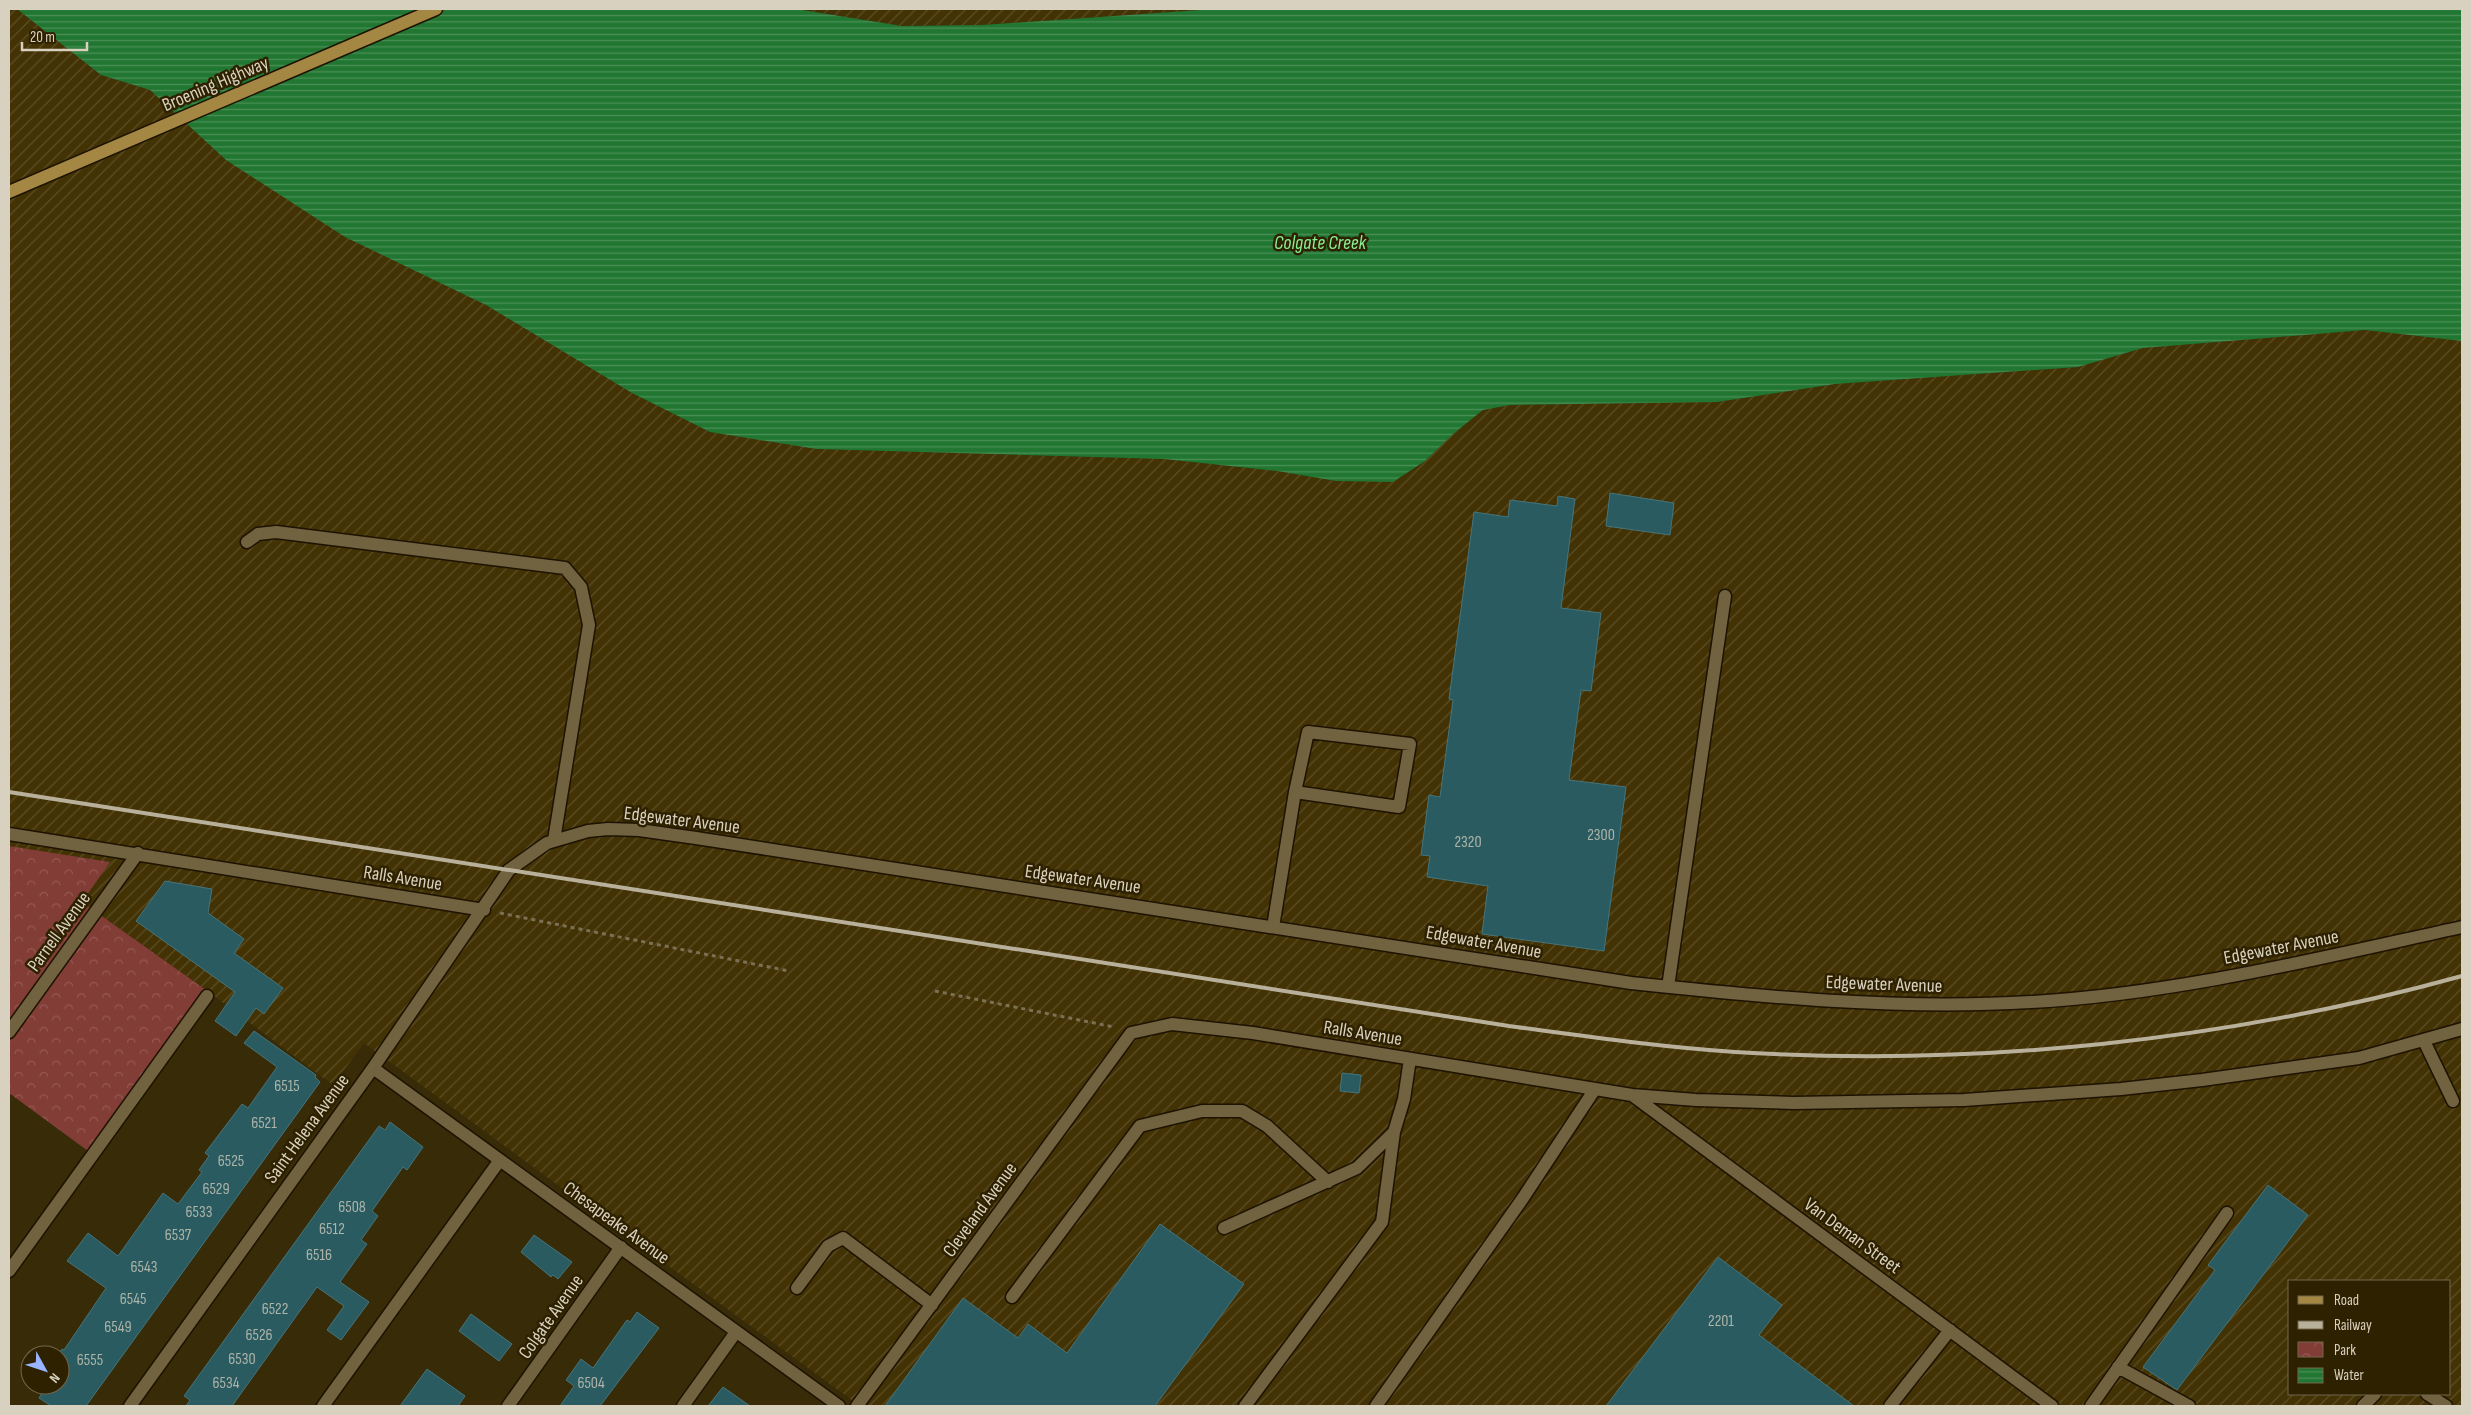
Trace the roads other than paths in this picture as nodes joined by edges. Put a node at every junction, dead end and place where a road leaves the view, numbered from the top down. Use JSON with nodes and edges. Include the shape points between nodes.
{"nodes":[{"id":1,"x":436,"y":9,"type":"edge"},
{"id":2,"x":9,"y":192,"type":"edge"},
{"id":3,"x":247,"y":542,"type":"dead end"},
{"id":4,"x":1725,"y":596,"type":"dead end"},
{"id":5,"x":1295,"y":792,"type":"junction"},
{"id":6,"x":9,"y":834,"type":"edge"},
{"id":7,"x":554,"y":840,"type":"junction"},
{"id":8,"x":138,"y":853,"type":"junction"},
{"id":9,"x":510,"y":870,"type":"joint"},
{"id":10,"x":484,"y":910,"type":"junction"},
{"id":11,"x":1273,"y":927,"type":"junction"},
{"id":12,"x":2462,"y":927,"type":"edge"},
{"id":13,"x":1668,"y":987,"type":"junction"},
{"id":14,"x":207,"y":996,"type":"dead end"},
{"id":15,"x":2462,"y":1029,"type":"edge"},
{"id":16,"x":9,"y":1032,"type":"edge"},
{"id":17,"x":1131,"y":1033,"type":"joint"},
{"id":18,"x":2424,"y":1041,"type":"junction"},
{"id":19,"x":1410,"y":1059,"type":"junction"},
{"id":20,"x":373,"y":1068,"type":"junction"},
{"id":21,"x":1595,"y":1089,"type":"junction"},
{"id":22,"x":1632,"y":1094,"type":"junction"},
{"id":23,"x":2454,"y":1101,"type":"dead end"},
{"id":24,"x":1394,"y":1132,"type":"junction"},
{"id":25,"x":500,"y":1160,"type":"junction"},
{"id":26,"x":1328,"y":1182,"type":"junction"},
{"id":27,"x":2227,"y":1213,"type":"dead end"},
{"id":28,"x":1224,"y":1228,"type":"dead end"},
{"id":29,"x":621,"y":1247,"type":"junction"},
{"id":30,"x":9,"y":1271,"type":"edge"},
{"id":31,"x":797,"y":1288,"type":"dead end"},
{"id":32,"x":1012,"y":1297,"type":"dead end"},
{"id":33,"x":932,"y":1305,"type":"junction"},
{"id":34,"x":1950,"y":1330,"type":"junction"},
{"id":35,"x":736,"y":1332,"type":"junction"},
{"id":36,"x":2118,"y":1367,"type":"junction"},
{"id":37,"x":2374,"y":1395,"type":"edge"},
{"id":38,"x":2429,"y":1395,"type":"edge"},
{"id":39,"x":130,"y":1406,"type":"edge"},
{"id":40,"x":323,"y":1406,"type":"edge"},
{"id":41,"x":508,"y":1406,"type":"edge"},
{"id":42,"x":683,"y":1406,"type":"edge"},
{"id":43,"x":839,"y":1406,"type":"edge"},
{"id":44,"x":857,"y":1406,"type":"edge"},
{"id":45,"x":1245,"y":1406,"type":"edge"},
{"id":46,"x":1376,"y":1406,"type":"edge"},
{"id":47,"x":1890,"y":1406,"type":"edge"},
{"id":48,"x":2052,"y":1406,"type":"edge"},
{"id":49,"x":2091,"y":1406,"type":"edge"},
{"id":50,"x":2189,"y":1406,"type":"edge"},
{"id":51,"x":2363,"y":1406,"type":"edge"},
{"id":52,"x":2446,"y":1406,"type":"edge"}],
"edges":[{"from":1,"to":2,"type":"main road","name":"Broening Highway"},
{"from":3,"to":7,"type":"street","via":[[258,534],[276,532],[565,568],[582,587],[589,625]]},
{"from":4,"to":13,"type":"street"},
{"from":5,"to":5,"type":"street","via":[[1308,732],[1410,744],[1399,807]]},
{"from":5,"to":11,"type":"street"},
{"from":6,"to":8,"type":"street","name":"Ralls Avenue"},
{"from":7,"to":9,"type":"street","name":"Edgewater Avenue"},
{"from":7,"to":11,"type":"street","name":"Edgewater Avenue","via":[[608,829],[639,830]]},
{"from":8,"to":10,"type":"street","name":"Ralls Avenue"},
{"from":8,"to":16,"type":"street","name":"Parnell Avenue"},
{"from":9,"to":10,"type":"street","name":"Saint Helena Avenue"},
{"from":10,"to":20,"type":"street","name":"Saint Helena Avenue"},
{"from":11,"to":13,"type":"street","name":"Edgewater Avenue","via":[[1546,972]]},
{"from":12,"to":13,"type":"street","name":"Edgewater Avenue","via":[[2264,970],[2176,985],[2032,1002],[1954,1005],[1860,1002]]},
{"from":14,"to":30,"type":"street"},
{"from":15,"to":18,"type":"street","name":"Ralls Avenue"},
{"from":17,"to":19,"type":"street","name":"Ralls Avenue","via":[[1172,1024],[1253,1033]]},
{"from":17,"to":33,"type":"street","name":"Cleveland Avenue"},
{"from":18,"to":22,"type":"street","name":"Ralls Avenue","via":[[2359,1058],[2202,1080],[1964,1100],[1789,1103]]},
{"from":18,"to":23,"type":"street"},
{"from":19,"to":21,"type":"street","name":"Ralls Avenue"},
{"from":19,"to":24,"type":"street","via":[[1404,1099]]},
{"from":20,"to":25,"type":"street","name":"Chesapeake Avenue"},
{"from":20,"to":39,"type":"street","name":"Saint Helena Avenue"},
{"from":21,"to":22,"type":"street","name":"Ralls Avenue"},
{"from":21,"to":46,"type":"street","via":[[1523,1198]]},
{"from":22,"to":34,"type":"street","name":"Van Deman Street"},
{"from":24,"to":26,"type":"street","via":[[1357,1168]]},
{"from":24,"to":45,"type":"street","via":[[1382,1222]]},
{"from":25,"to":29,"type":"street","name":"Chesapeake Avenue"},
{"from":25,"to":40,"type":"street"},
{"from":26,"to":28,"type":"street"},
{"from":26,"to":32,"type":"street","via":[[1267,1126],[1242,1111],[1202,1111],[1140,1126]]},
{"from":27,"to":36,"type":"street"},
{"from":29,"to":35,"type":"street","name":"Chesapeake Avenue"},
{"from":29,"to":41,"type":"street","name":"Colgate Avenue"},
{"from":31,"to":33,"type":"street","via":[[828,1246],[843,1238]]},
{"from":33,"to":44,"type":"street","name":"Cleveland Avenue"},
{"from":34,"to":47,"type":"street"},
{"from":34,"to":48,"type":"street","name":"Van Deman Street"},
{"from":35,"to":42,"type":"street"},
{"from":35,"to":43,"type":"street","name":"Chesapeake Avenue"},
{"from":36,"to":49,"type":"street"},
{"from":36,"to":50,"type":"street"},
{"from":37,"to":51,"type":"street"},
{"from":38,"to":52,"type":"street"}]}
